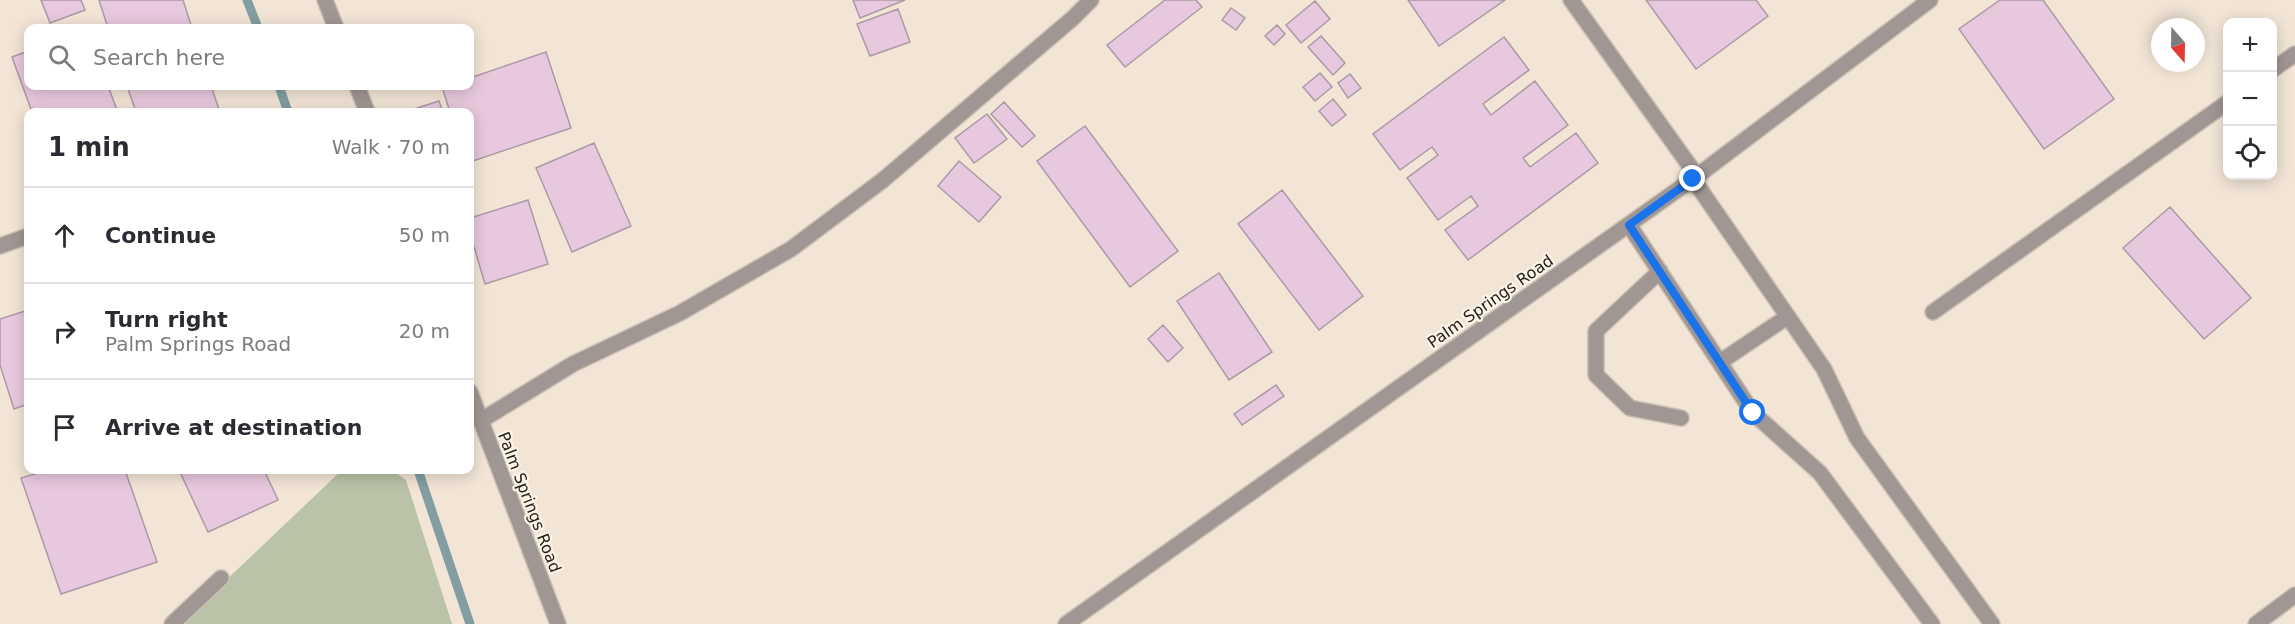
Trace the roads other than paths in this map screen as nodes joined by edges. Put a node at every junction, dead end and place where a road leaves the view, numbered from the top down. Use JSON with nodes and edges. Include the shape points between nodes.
{"nodes":[{"id":1,"x":325,"y":0,"type":"edge"},
{"id":2,"x":1091,"y":0,"type":"edge"},
{"id":3,"x":1571,"y":0,"type":"edge"},
{"id":4,"x":1930,"y":0,"type":"edge"},
{"id":5,"x":334,"y":24,"type":"edge"},
{"id":6,"x":2295,"y":54,"type":"edge"},
{"id":7,"x":2277,"y":67,"type":"edge"},
{"id":8,"x":359,"y":90,"type":"edge"},
{"id":9,"x":2223,"y":106,"type":"edge"},
{"id":10,"x":365,"y":108,"type":"edge"},
{"id":11,"x":1695,"y":178,"type":"junction"},
{"id":12,"x":1629,"y":225,"type":"junction"},
{"id":13,"x":24,"y":237,"type":"edge"},
{"id":14,"x":0,"y":246,"type":"edge"},
{"id":15,"x":1660,"y":272,"type":"junction"},
{"id":16,"x":1932,"y":312,"type":"dead end"},
{"id":17,"x":1787,"y":316,"type":"junction"},
{"id":18,"x":1720,"y":362,"type":"junction"},
{"id":19,"x":474,"y":404,"type":"edge"},
{"id":20,"x":1681,"y":418,"type":"dead end"},
{"id":21,"x":480,"y":421,"type":"junction"},
{"id":22,"x":221,"y":578,"type":"dead end"},
{"id":23,"x":2295,"y":595,"type":"edge"},
{"id":24,"x":172,"y":624,"type":"edge"},
{"id":25,"x":558,"y":624,"type":"edge"},
{"id":26,"x":1066,"y":624,"type":"edge"},
{"id":27,"x":1932,"y":624,"type":"edge"},
{"id":28,"x":1992,"y":624,"type":"edge"},
{"id":29,"x":2256,"y":624,"type":"edge"}],
"edges":[{"from":1,"to":5,"type":"street"},
{"from":2,"to":21,"type":"street","via":[[883,180],[791,249],[680,313],[573,364]]},
{"from":3,"to":11,"type":"street"},
{"from":4,"to":11,"type":"street","name":"Palm Springs Road"},
{"from":6,"to":7,"type":"street"},
{"from":8,"to":10,"type":"street"},
{"from":9,"to":16,"type":"street"},
{"from":11,"to":12,"type":"street","name":"Palm Springs Road"},
{"from":11,"to":17,"type":"street"},
{"from":12,"to":15,"type":"street"},
{"from":12,"to":26,"type":"street","name":"Palm Springs Road"},
{"from":13,"to":14,"type":"street"},
{"from":15,"to":18,"type":"street"},
{"from":15,"to":20,"type":"street","via":[[1596,331],[1596,375],[1630,408]]},
{"from":17,"to":18,"type":"street"},
{"from":17,"to":28,"type":"street","via":[[1824,369],[1857,438]]},
{"from":18,"to":27,"type":"street","via":[[1753,413],[1820,472]]},
{"from":19,"to":21,"type":"street","name":"Palm Springs Road"},
{"from":21,"to":25,"type":"street","name":"Palm Springs Road"},
{"from":22,"to":24,"type":"street"},
{"from":23,"to":29,"type":"street"}]}
